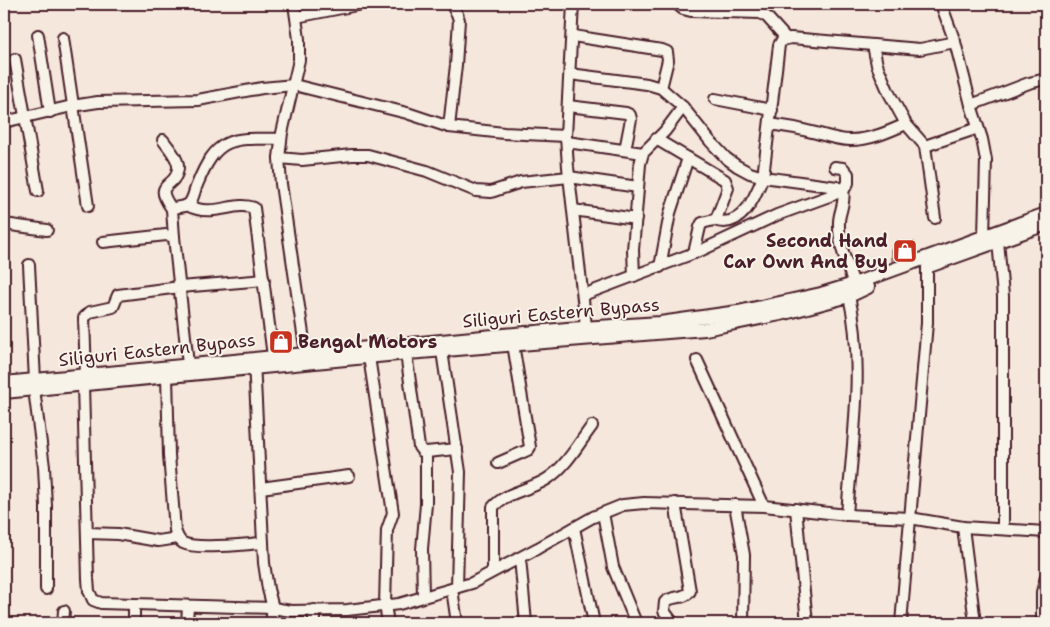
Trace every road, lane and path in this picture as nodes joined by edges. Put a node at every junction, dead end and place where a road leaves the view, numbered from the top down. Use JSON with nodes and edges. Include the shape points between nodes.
{"nodes":[{"id":1,"x":294,"y":4,"type":"edge"},
{"id":2,"x":362,"y":4,"type":"edge"},
{"id":3,"x":451,"y":4,"type":"edge"},
{"id":4,"x":677,"y":4,"type":"edge"},
{"id":5,"x":942,"y":4,"type":"edge"},
{"id":6,"x":573,"y":9,"type":"edge"},
{"id":7,"x":296,"y":17,"type":"junction"},
{"id":8,"x":38,"y":35,"type":"dead end"},
{"id":9,"x":573,"y":36,"type":"junction"},
{"id":10,"x":63,"y":38,"type":"dead end"},
{"id":11,"x":786,"y":38,"type":"junction"},
{"id":12,"x":955,"y":42,"type":"junction"},
{"id":13,"x":872,"y":45,"type":"junction"},
{"id":14,"x":15,"y":59,"type":"dead end"},
{"id":15,"x":570,"y":74,"type":"junction"},
{"id":16,"x":1046,"y":79,"type":"edge"},
{"id":17,"x":294,"y":85,"type":"junction"},
{"id":18,"x":661,"y":88,"type":"junction"},
{"id":19,"x":715,"y":98,"type":"dead end"},
{"id":20,"x":72,"y":106,"type":"junction"},
{"id":21,"x":568,"y":106,"type":"junction"},
{"id":22,"x":971,"y":106,"type":"junction"},
{"id":23,"x":684,"y":107,"type":"junction"},
{"id":24,"x":288,"y":110,"type":"dead end"},
{"id":25,"x":772,"y":110,"type":"junction"},
{"id":26,"x":50,"y":112,"type":"junction"},
{"id":27,"x":24,"y":118,"type":"junction"},
{"id":28,"x":4,"y":122,"type":"edge"},
{"id":29,"x":770,"y":124,"type":"junction"},
{"id":30,"x":449,"y":127,"type":"junction"},
{"id":31,"x":978,"y":128,"type":"junction"},
{"id":32,"x":911,"y":130,"type":"junction"},
{"id":33,"x":282,"y":136,"type":"junction"},
{"id":34,"x":566,"y":139,"type":"junction"},
{"id":35,"x":656,"y":139,"type":"junction"},
{"id":36,"x":163,"y":140,"type":"dead end"},
{"id":37,"x":925,"y":146,"type":"junction"},
{"id":38,"x":625,"y":150,"type":"junction"},
{"id":39,"x":643,"y":153,"type":"junction"},
{"id":40,"x":279,"y":158,"type":"junction"},
{"id":41,"x":688,"y":158,"type":"junction"},
{"id":42,"x":835,"y":167,"type":"dead end"},
{"id":43,"x":569,"y":177,"type":"junction"},
{"id":44,"x":764,"y":177,"type":"junction"},
{"id":45,"x":638,"y":187,"type":"junction"},
{"id":46,"x":38,"y":191,"type":"dead end"},
{"id":47,"x":843,"y":191,"type":"junction"},
{"id":48,"x":187,"y":205,"type":"junction"},
{"id":49,"x":88,"y":206,"type":"dead end"},
{"id":50,"x":172,"y":209,"type":"junction"},
{"id":51,"x":573,"y":210,"type":"junction"},
{"id":52,"x":1046,"y":214,"type":"edge"},
{"id":53,"x":935,"y":218,"type":"dead end"},
{"id":54,"x":636,"y":219,"type":"junction"},
{"id":55,"x":714,"y":220,"type":"junction"},
{"id":56,"x":4,"y":224,"type":"edge"},
{"id":57,"x":1046,"y":224,"type":"edge"},
{"id":58,"x":47,"y":230,"type":"dead end"},
{"id":59,"x":984,"y":236,"type":"junction"},
{"id":60,"x":174,"y":237,"type":"junction"},
{"id":61,"x":998,"y":241,"type":"junction"},
{"id":62,"x":103,"y":242,"type":"dead end"},
{"id":63,"x":694,"y":253,"type":"junction"},
{"id":64,"x":29,"y":264,"type":"dead end"},
{"id":65,"x":660,"y":267,"type":"junction"},
{"id":66,"x":927,"y":267,"type":"junction"},
{"id":67,"x":634,"y":276,"type":"junction"},
{"id":68,"x":264,"y":280,"type":"junction"},
{"id":69,"x":180,"y":287,"type":"junction"},
{"id":70,"x":852,"y":290,"type":"junction"},
{"id":71,"x":583,"y":295,"type":"junction"},
{"id":72,"x":587,"y":333,"type":"junction"},
{"id":73,"x":513,"y":344,"type":"junction"},
{"id":74,"x":442,"y":351,"type":"junction"},
{"id":75,"x":406,"y":353,"type":"junction"},
{"id":76,"x":273,"y":356,"type":"junction"},
{"id":77,"x":369,"y":357,"type":"junction"},
{"id":78,"x":307,"y":358,"type":"junction"},
{"id":79,"x":697,"y":360,"type":"dead end"},
{"id":80,"x":254,"y":363,"type":"junction"},
{"id":81,"x":188,"y":364,"type":"junction"},
{"id":82,"x":167,"y":376,"type":"junction"},
{"id":83,"x":85,"y":380,"type":"junction"},
{"id":84,"x":4,"y":383,"type":"edge"},
{"id":85,"x":34,"y":384,"type":"junction"},
{"id":86,"x":4,"y":392,"type":"edge"},
{"id":87,"x":592,"y":426,"type":"dead end"},
{"id":88,"x":457,"y":449,"type":"junction"},
{"id":89,"x":426,"y":452,"type":"junction"},
{"id":90,"x":498,"y":463,"type":"dead end"},
{"id":91,"x":349,"y":476,"type":"dead end"},
{"id":92,"x":260,"y":488,"type":"junction"},
{"id":93,"x":675,"y":504,"type":"junction"},
{"id":94,"x":735,"y":505,"type":"junction"},
{"id":95,"x":764,"y":506,"type":"junction"},
{"id":96,"x":796,"y":509,"type":"junction"},
{"id":97,"x":603,"y":513,"type":"junction"},
{"id":98,"x":847,"y":515,"type":"junction"},
{"id":99,"x":910,"y":518,"type":"junction"},
{"id":100,"x":963,"y":527,"type":"junction"},
{"id":101,"x":574,"y":528,"type":"junction"},
{"id":102,"x":1003,"y":529,"type":"junction"},
{"id":103,"x":1046,"y":532,"type":"edge"},
{"id":104,"x":87,"y":533,"type":"junction"},
{"id":105,"x":178,"y":538,"type":"junction"},
{"id":106,"x":263,"y":543,"type":"junction"},
{"id":107,"x":520,"y":558,"type":"junction"},
{"id":108,"x":493,"y":572,"type":"junction"},
{"id":109,"x":1046,"y":577,"type":"edge"},
{"id":110,"x":454,"y":588,"type":"junction"},
{"id":111,"x":46,"y":589,"type":"dead end"},
{"id":112,"x":423,"y":597,"type":"junction"},
{"id":113,"x":134,"y":604,"type":"junction"},
{"id":114,"x":385,"y":605,"type":"junction"},
{"id":115,"x":188,"y":606,"type":"junction"},
{"id":116,"x":273,"y":608,"type":"junction"},
{"id":117,"x":314,"y":610,"type":"junction"},
{"id":118,"x":64,"y":611,"type":"dead end"},
{"id":119,"x":63,"y":623,"type":"edge"},
{"id":120,"x":134,"y":623,"type":"edge"},
{"id":121,"x":187,"y":623,"type":"edge"},
{"id":122,"x":271,"y":623,"type":"edge"},
{"id":123,"x":314,"y":623,"type":"edge"},
{"id":124,"x":388,"y":623,"type":"edge"},
{"id":125,"x":457,"y":623,"type":"edge"},
{"id":126,"x":526,"y":623,"type":"edge"},
{"id":127,"x":594,"y":623,"type":"edge"},
{"id":128,"x":636,"y":623,"type":"edge"},
{"id":129,"x":673,"y":623,"type":"edge"},
{"id":130,"x":743,"y":623,"type":"edge"},
{"id":131,"x":807,"y":623,"type":"edge"},
{"id":132,"x":901,"y":623,"type":"edge"},
{"id":133,"x":975,"y":623,"type":"edge"},
{"id":134,"x":1042,"y":623,"type":"edge"}],
"edges":[{"from":1,"to":7,"type":"street"},
{"from":2,"to":7,"type":"street"},
{"from":3,"to":30,"type":"street","via":[[459,20]]},
{"from":4,"to":11,"type":"street","via":[[691,11],[760,13]]},
{"from":5,"to":12,"type":"street"},
{"from":6,"to":9,"type":"street"},
{"from":7,"to":17,"type":"street","via":[[299,60]]},
{"from":8,"to":26,"type":"street"},
{"from":9,"to":15,"type":"street"},
{"from":9,"to":18,"type":"street","via":[[666,52],[668,60]]},
{"from":10,"to":20,"type":"street"},
{"from":11,"to":13,"type":"street"},
{"from":11,"to":25,"type":"street","via":[[779,45]]},
{"from":12,"to":13,"type":"street","via":[[920,49]]},
{"from":12,"to":22,"type":"street"},
{"from":13,"to":32,"type":"street","via":[[889,93]]},
{"from":14,"to":27,"type":"street"},
{"from":15,"to":18,"type":"street"},
{"from":15,"to":21,"type":"street"},
{"from":16,"to":22,"type":"street"},
{"from":17,"to":20,"type":"street","via":[[198,100],[98,102]]},
{"from":17,"to":30,"type":"street","via":[[407,113]]},
{"from":17,"to":33,"type":"street"},
{"from":18,"to":23,"type":"street"},
{"from":19,"to":25,"type":"street"},
{"from":20,"to":26,"type":"street"},
{"from":20,"to":49,"type":"street"},
{"from":21,"to":34,"type":"street"},
{"from":21,"to":38,"type":"street","via":[[630,116]]},
{"from":22,"to":31,"type":"street"},
{"from":23,"to":35,"type":"street"},
{"from":23,"to":44,"type":"street","via":[[726,158],[750,173]]},
{"from":24,"to":33,"type":"street"},
{"from":25,"to":29,"type":"street"},
{"from":26,"to":27,"type":"street"},
{"from":27,"to":28,"type":"street"},
{"from":27,"to":46,"type":"street"},
{"from":29,"to":32,"type":"street","via":[[850,140]]},
{"from":29,"to":44,"type":"street"},
{"from":30,"to":34,"type":"street"},
{"from":31,"to":37,"type":"street"},
{"from":31,"to":59,"type":"street","via":[[986,160]]},
{"from":32,"to":37,"type":"street"},
{"from":33,"to":40,"type":"street"},
{"from":33,"to":48,"type":"street","via":[[231,141],[219,148],[210,158]]},
{"from":34,"to":38,"type":"street"},
{"from":34,"to":43,"type":"street"},
{"from":35,"to":39,"type":"street"},
{"from":35,"to":41,"type":"street"},
{"from":36,"to":50,"type":"street","via":[[178,163],[176,175],[163,193]]},
{"from":37,"to":53,"type":"street"},
{"from":38,"to":39,"type":"street"},
{"from":39,"to":45,"type":"street"},
{"from":40,"to":43,"type":"street","via":[[302,160],[368,155],[426,171],[476,191],[491,192],[521,182]]},
{"from":40,"to":78,"type":"street"},
{"from":41,"to":55,"type":"street","via":[[728,184]]},
{"from":41,"to":65,"type":"street","via":[[670,213]]},
{"from":42,"to":47,"type":"street","via":[[843,168],[848,174],[848,183]]},
{"from":43,"to":45,"type":"street"},
{"from":43,"to":51,"type":"street"},
{"from":44,"to":47,"type":"street","via":[[837,187]]},
{"from":44,"to":55,"type":"street","via":[[747,210],[724,223]]},
{"from":45,"to":54,"type":"street"},
{"from":47,"to":63,"type":"street","via":[[777,215]]},
{"from":47,"to":70,"type":"street","via":[[839,229]]},
{"from":48,"to":50,"type":"street"},
{"from":48,"to":68,"type":"street","via":[[201,211],[254,208]]},
{"from":50,"to":60,"type":"street"},
{"from":51,"to":54,"type":"street"},
{"from":51,"to":71,"type":"street"},
{"from":52,"to":59,"type":"main road","name":"Siliguri Eastern Bypass"},
{"from":54,"to":67,"type":"street"},
{"from":55,"to":63,"type":"street","via":[[702,223]]},
{"from":56,"to":58,"type":"street"},
{"from":57,"to":61,"type":"main road","name":"Siliguri Eastern Bypass"},
{"from":59,"to":70,"type":"main road","name":"Siliguri Eastern Bypass"},
{"from":60,"to":62,"type":"street","via":[[166,235]]},
{"from":60,"to":69,"type":"street"},
{"from":61,"to":66,"type":"main road","name":"Siliguri Eastern Bypass"},
{"from":61,"to":102,"type":"street","via":[[1003,296]]},
{"from":63,"to":65,"type":"street"},
{"from":64,"to":85,"type":"street"},
{"from":65,"to":67,"type":"street"},
{"from":66,"to":70,"type":"main road","name":"Siliguri Eastern Bypass"},
{"from":66,"to":99,"type":"street","via":[[927,323]]},
{"from":67,"to":71,"type":"street"},
{"from":68,"to":69,"type":"street"},
{"from":68,"to":76,"type":"street"},
{"from":69,"to":81,"type":"street"},
{"from":69,"to":83,"type":"street","via":[[121,294],[113,308],[86,315],[83,323]]},
{"from":70,"to":72,"type":"main road","name":"Siliguri Eastern Bypass","via":[[786,313]]},
{"from":70,"to":98,"type":"street","via":[[856,380]]},
{"from":71,"to":72,"type":"street"},
{"from":72,"to":73,"type":"main road","name":"Siliguri Eastern Bypass"},
{"from":72,"to":78,"type":"main road","name":"Siliguri Eastern Bypass"},
{"from":73,"to":74,"type":"main road","name":"Siliguri Eastern Bypass"},
{"from":73,"to":90,"type":"street","via":[[530,447]]},
{"from":74,"to":75,"type":"main road","name":"Siliguri Eastern Bypass"},
{"from":74,"to":88,"type":"street"},
{"from":75,"to":77,"type":"main road","name":"Siliguri Eastern Bypass"},
{"from":75,"to":89,"type":"street","via":[[419,447]]},
{"from":76,"to":78,"type":"main road","name":"Siliguri Eastern Bypass"},
{"from":76,"to":80,"type":"main road","name":"Siliguri Eastern Bypass"},
{"from":77,"to":78,"type":"main road","name":"Siliguri Eastern Bypass"},
{"from":77,"to":114,"type":"street","via":[[393,513],[387,530]]},
{"from":78,"to":80,"type":"main road","name":"Siliguri Eastern Bypass"},
{"from":79,"to":95,"type":"street"},
{"from":80,"to":81,"type":"main road","name":"Siliguri Eastern Bypass"},
{"from":80,"to":82,"type":"main road","name":"Siliguri Eastern Bypass"},
{"from":80,"to":92,"type":"street"},
{"from":81,"to":83,"type":"main road","name":"Siliguri Eastern Bypass"},
{"from":82,"to":83,"type":"main road","name":"Siliguri Eastern Bypass"},
{"from":82,"to":105,"type":"street","via":[[169,455]]},
{"from":83,"to":85,"type":"main road","name":"Siliguri Eastern Bypass"},
{"from":83,"to":104,"type":"street"},
{"from":84,"to":85,"type":"main road","name":"Siliguri Eastern Bypass"},
{"from":85,"to":86,"type":"main road","name":"Siliguri Eastern Bypass"},
{"from":85,"to":111,"type":"street","via":[[44,467]]},
{"from":87,"to":108,"type":"street","via":[[549,478],[499,501],[493,507]]},
{"from":88,"to":89,"type":"street"},
{"from":88,"to":110,"type":"street","via":[[460,472]]},
{"from":89,"to":112,"type":"street"},
{"from":91,"to":92,"type":"street"},
{"from":92,"to":106,"type":"street"},
{"from":93,"to":94,"type":"street"},
{"from":93,"to":97,"type":"street","via":[[623,505]]},
{"from":93,"to":129,"type":"street","via":[[690,591],[665,602],[664,611]]},
{"from":94,"to":95,"type":"street"},
{"from":94,"to":130,"type":"street","via":[[744,555]]},
{"from":95,"to":96,"type":"street"},
{"from":96,"to":98,"type":"street"},
{"from":96,"to":131,"type":"street"},
{"from":97,"to":101,"type":"street"},
{"from":97,"to":128,"type":"street","via":[[613,567]]},
{"from":98,"to":99,"type":"street"},
{"from":99,"to":100,"type":"street"},
{"from":99,"to":132,"type":"street"},
{"from":100,"to":102,"type":"street"},
{"from":100,"to":133,"type":"street"},
{"from":101,"to":107,"type":"street"},
{"from":101,"to":127,"type":"street"},
{"from":102,"to":103,"type":"street"},
{"from":104,"to":105,"type":"street","via":[[158,541]]},
{"from":104,"to":113,"type":"street","via":[[88,580],[93,600]]},
{"from":105,"to":106,"type":"street","via":[[185,544],[198,546]]},
{"from":106,"to":116,"type":"street"},
{"from":107,"to":108,"type":"street"},
{"from":107,"to":126,"type":"street"},
{"from":108,"to":110,"type":"street"},
{"from":109,"to":134,"type":"street","via":[[1042,592]]},
{"from":110,"to":112,"type":"street"},
{"from":110,"to":125,"type":"street"},
{"from":112,"to":114,"type":"street"},
{"from":113,"to":115,"type":"street"},
{"from":113,"to":120,"type":"street"},
{"from":114,"to":117,"type":"street"},
{"from":114,"to":124,"type":"street"},
{"from":115,"to":116,"type":"street"},
{"from":115,"to":121,"type":"street"},
{"from":116,"to":117,"type":"street"},
{"from":116,"to":122,"type":"street"},
{"from":117,"to":123,"type":"street"},
{"from":118,"to":119,"type":"street"}]}
